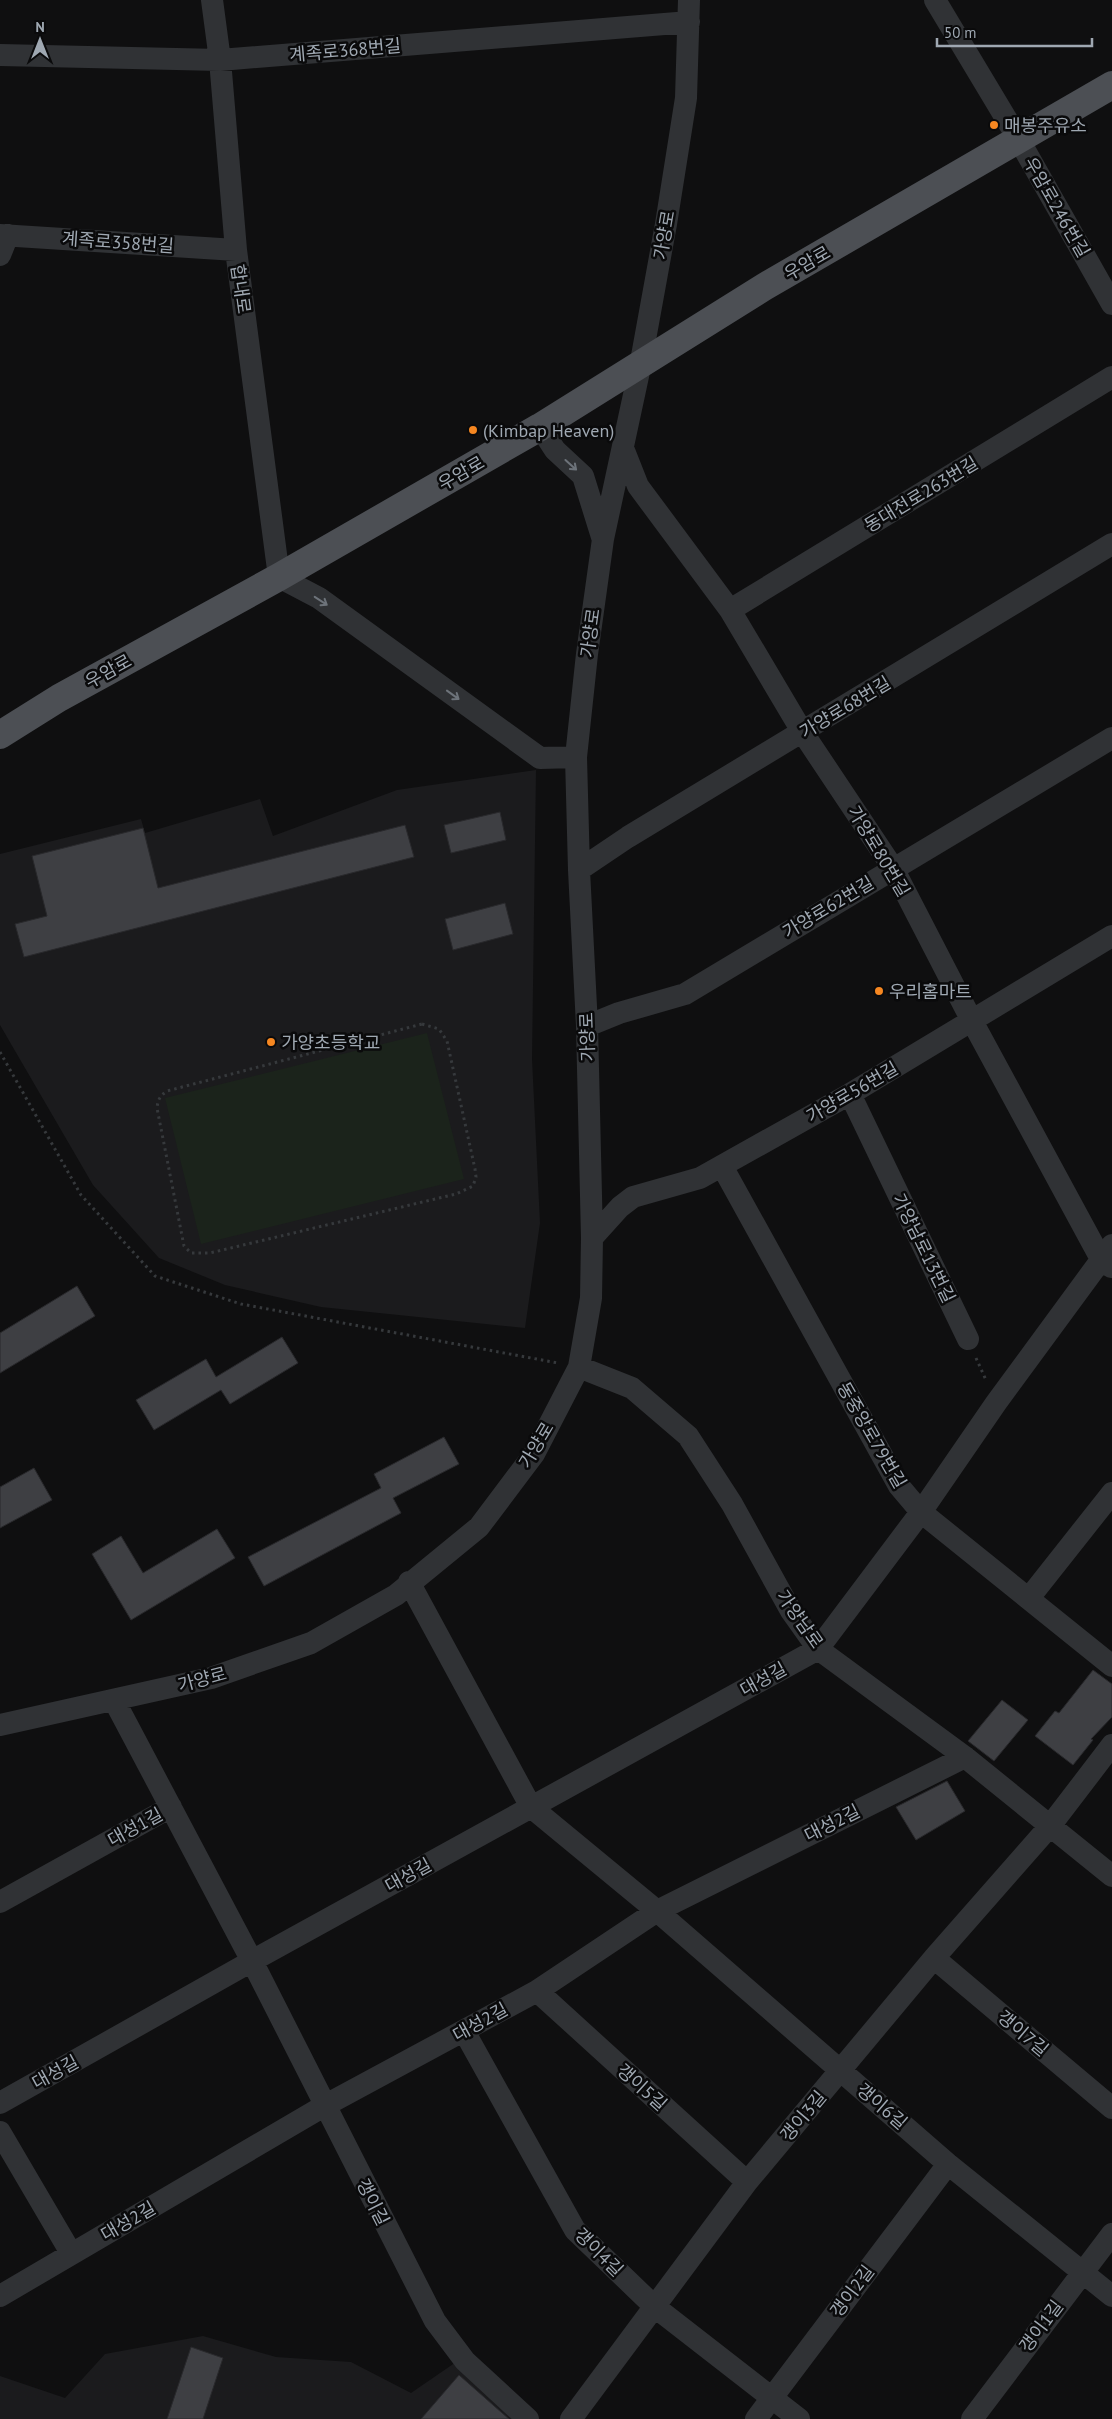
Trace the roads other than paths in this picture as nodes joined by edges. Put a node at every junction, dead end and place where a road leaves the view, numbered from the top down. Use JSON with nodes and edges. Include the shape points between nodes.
{"nodes":[{"id":1,"x":212,"y":0,"type":"edge"},
{"id":2,"x":935,"y":0,"type":"edge"},
{"id":3,"x":689,"y":11,"type":"edge"},
{"id":4,"x":0,"y":55,"type":"edge"},
{"id":5,"x":220,"y":60,"type":"junction"},
{"id":6,"x":1112,"y":85,"type":"edge"},
{"id":7,"x":1019,"y":140,"type":"junction"},
{"id":8,"x":3,"y":242,"type":"edge"},
{"id":9,"x":236,"y":250,"type":"junction"},
{"id":10,"x":1104,"y":270,"type":"edge"},
{"id":11,"x":1112,"y":304,"type":"edge"},
{"id":12,"x":640,"y":366,"type":"junction"},
{"id":13,"x":1112,"y":377,"type":"edge"},
{"id":14,"x":540,"y":427,"type":"junction"},
{"id":15,"x":622,"y":448,"type":"junction"},
{"id":16,"x":603,"y":539,"type":"junction"},
{"id":17,"x":1112,"y":544,"type":"edge"},
{"id":18,"x":279,"y":577,"type":"junction"},
{"id":19,"x":730,"y":610,"type":"junction"},
{"id":20,"x":803,"y":733,"type":"junction"},
{"id":21,"x":0,"y":735,"type":"edge"},
{"id":22,"x":1112,"y":738,"type":"edge"},
{"id":23,"x":576,"y":757,"type":"junction"},
{"id":24,"x":893,"y":868,"type":"junction"},
{"id":25,"x":579,"y":870,"type":"junction"},
{"id":26,"x":1112,"y":936,"type":"edge"},
{"id":27,"x":972,"y":1021,"type":"junction"},
{"id":28,"x":588,"y":1026,"type":"junction"},
{"id":29,"x":850,"y":1094,"type":"junction"},
{"id":30,"x":722,"y":1166,"type":"junction"},
{"id":31,"x":592,"y":1238,"type":"junction"},
{"id":32,"x":1108,"y":1257,"type":"edge"},
{"id":33,"x":968,"y":1339,"type":"road end"},
{"id":34,"x":578,"y":1367,"type":"junction"},
{"id":35,"x":1112,"y":1494,"type":"edge"},
{"id":36,"x":921,"y":1512,"type":"junction"},
{"id":37,"x":409,"y":1582,"type":"junction"},
{"id":38,"x":1029,"y":1598,"type":"junction"},
{"id":39,"x":818,"y":1649,"type":"junction"},
{"id":40,"x":1112,"y":1666,"type":"edge"},
{"id":41,"x":114,"y":1700,"type":"junction"},
{"id":42,"x":3,"y":1717,"type":"edge"},
{"id":43,"x":1112,"y":1746,"type":"edge"},
{"id":44,"x":965,"y":1757,"type":"junction"},
{"id":45,"x":531,"y":1806,"type":"junction"},
{"id":46,"x":171,"y":1807,"type":"junction"},
{"id":47,"x":1050,"y":1826,"type":"junction"},
{"id":48,"x":1112,"y":1876,"type":"edge"},
{"id":49,"x":0,"y":1902,"type":"edge"},
{"id":50,"x":657,"y":1911,"type":"junction"},
{"id":51,"x":934,"y":1958,"type":"junction"},
{"id":52,"x":252,"y":1961,"type":"junction"},
{"id":53,"x":537,"y":1990,"type":"junction"},
{"id":54,"x":464,"y":2032,"type":"junction"},
{"id":55,"x":842,"y":2070,"type":"junction"},
{"id":56,"x":0,"y":2103,"type":"edge"},
{"id":57,"x":324,"y":2106,"type":"junction"},
{"id":58,"x":1112,"y":2108,"type":"edge"},
{"id":59,"x":0,"y":2132,"type":"edge"},
{"id":60,"x":948,"y":2164,"type":"junction"},
{"id":61,"x":747,"y":2182,"type":"junction"},
{"id":62,"x":1112,"y":2234,"type":"edge"},
{"id":63,"x":71,"y":2253,"type":"junction"},
{"id":64,"x":1081,"y":2272,"type":"junction"},
{"id":65,"x":0,"y":2296,"type":"edge"},
{"id":66,"x":1112,"y":2296,"type":"edge"},
{"id":67,"x":654,"y":2307,"type":"junction"},
{"id":68,"x":772,"y":2397,"type":"junction"},
{"id":69,"x":528,"y":2419,"type":"edge"},
{"id":70,"x":572,"y":2419,"type":"edge"},
{"id":71,"x":756,"y":2419,"type":"edge"},
{"id":72,"x":799,"y":2419,"type":"edge"},
{"id":73,"x":972,"y":2419,"type":"edge"}],
"edges":[{"from":1,"to":5,"type":"street","name":"합내로"},
{"from":2,"to":7,"type":"street"},
{"from":3,"to":5,"type":"street","name":"계족로368번길"},
{"from":3,"to":12,"type":"street","name":"가양로","via":[[686,98]]},
{"from":4,"to":5,"type":"street","name":"계족로368번길"},
{"from":5,"to":9,"type":"street","name":"합내로"},
{"from":6,"to":7,"type":"main road","name":"우암로"},
{"from":7,"to":10,"type":"street","name":"우암로246번길"},
{"from":7,"to":12,"type":"main road","name":"우암로","via":[[764,288]]},
{"from":8,"to":9,"type":"street","name":"계족로358번길"},
{"from":9,"to":18,"type":"street","name":"합내로"},
{"from":10,"to":11,"type":"street","name":"우암로246번길"},
{"from":12,"to":14,"type":"main road","name":"우암로"},
{"from":12,"to":15,"type":"street","name":"가양로"},
{"from":13,"to":19,"type":"street","name":"동대전로263번길"},
{"from":14,"to":16,"type":"street","one_way":true,"via":[[555,450],[583,476]]},
{"from":14,"to":18,"type":"main road","name":"우암로"},
{"from":15,"to":16,"type":"street","name":"가양로"},
{"from":15,"to":19,"type":"street","name":"가양로80번길","via":[[638,486],[657,515]]},
{"from":16,"to":23,"type":"street","name":"가양로"},
{"from":17,"to":20,"type":"street","name":"가양로68번길"},
{"from":18,"to":21,"type":"main road","name":"우암로","via":[[59,698]]},
{"from":18,"to":23,"type":"street","one_way":true,"via":[[319,598],[540,758]]},
{"from":19,"to":20,"type":"street","name":"가양로80번길"},
{"from":20,"to":24,"type":"street","name":"가양로80번길"},
{"from":20,"to":25,"type":"street","name":"가양로68번길"},
{"from":22,"to":24,"type":"street","name":"가양로62번길"},
{"from":23,"to":25,"type":"street","name":"가양로"},
{"from":24,"to":27,"type":"street","name":"가양로80번길"},
{"from":24,"to":28,"type":"street","name":"가양로62번길","via":[[685,994]]},
{"from":25,"to":28,"type":"street","name":"가양로"},
{"from":26,"to":27,"type":"street","name":"가양로56번길"},
{"from":27,"to":29,"type":"street","name":"가양로56번길"},
{"from":27,"to":32,"type":"street","name":"가양로80번길"},
{"from":28,"to":31,"type":"street","name":"가양로"},
{"from":29,"to":30,"type":"street","name":"가양로56번길"},
{"from":29,"to":33,"type":"street","name":"가양남로13번길"},
{"from":30,"to":31,"type":"street","name":"가양로56번길","via":[[700,1178],[632,1197]]},
{"from":30,"to":36,"type":"street","name":"동중앙로79번길","via":[[899,1486]]},
{"from":31,"to":34,"type":"street","name":"가양로","via":[[590,1298]]},
{"from":32,"to":36,"type":"street","via":[[996,1403]]},
{"from":34,"to":37,"type":"street","name":"가양로","via":[[534,1454],[479,1526]]},
{"from":34,"to":39,"type":"street","name":"가양남로","via":[[632,1388],[688,1436],[732,1504],[791,1611]]},
{"from":35,"to":38,"type":"street"},
{"from":36,"to":38,"type":"street","name":"동중앙로79번길"},
{"from":36,"to":39,"type":"street"},
{"from":37,"to":41,"type":"street","name":"가양로","via":[[396,1595],[311,1644],[212,1678]]},
{"from":37,"to":45,"type":"street"},
{"from":38,"to":40,"type":"street","name":"동중앙로79번길"},
{"from":39,"to":44,"type":"street","name":"가양남로"},
{"from":39,"to":45,"type":"street","name":"대성길"},
{"from":41,"to":42,"type":"street","name":"가양로"},
{"from":41,"to":46,"type":"street"},
{"from":43,"to":47,"type":"street","name":"갱이3길"},
{"from":44,"to":47,"type":"street","name":"가양남로"},
{"from":44,"to":50,"type":"street","name":"대성2길"},
{"from":45,"to":50,"type":"street","name":"갱이6길"},
{"from":45,"to":52,"type":"street","name":"대성길"},
{"from":46,"to":49,"type":"street","name":"대성1길"},
{"from":46,"to":52,"type":"street","name":"대성1길"},
{"from":47,"to":48,"type":"street","name":"가양남로"},
{"from":47,"to":51,"type":"street","name":"갱이3길"},
{"from":50,"to":53,"type":"street","name":"대성2길"},
{"from":50,"to":55,"type":"street","name":"갱이6길"},
{"from":51,"to":55,"type":"street","name":"갱이3길"},
{"from":51,"to":58,"type":"street","name":"갱이7길"},
{"from":52,"to":56,"type":"street","name":"대성길"},
{"from":52,"to":57,"type":"street","name":"갱이길"},
{"from":53,"to":54,"type":"street","name":"대성2길"},
{"from":53,"to":61,"type":"street","name":"갱이5길"},
{"from":54,"to":57,"type":"street","name":"대성2길"},
{"from":54,"to":67,"type":"street","name":"갱이4길","via":[[575,2230]]},
{"from":55,"to":60,"type":"street","name":"갱이6길"},
{"from":55,"to":61,"type":"street","name":"갱이3길"},
{"from":57,"to":63,"type":"street","name":"대성2길"},
{"from":57,"to":69,"type":"street","name":"갱이길","via":[[435,2322],[465,2361]]},
{"from":59,"to":63,"type":"street"},
{"from":60,"to":64,"type":"street","name":"갱이6길"},
{"from":60,"to":68,"type":"street","name":"갱이2길"},
{"from":61,"to":67,"type":"street","name":"갱이3길"},
{"from":62,"to":64,"type":"street","name":"갱이1길"},
{"from":63,"to":65,"type":"street","name":"대성2길"},
{"from":64,"to":66,"type":"street","name":"갱이6길"},
{"from":64,"to":73,"type":"street","name":"갱이1길"},
{"from":67,"to":68,"type":"street","name":"갱이4길"},
{"from":67,"to":70,"type":"street","name":"갱이3길"},
{"from":68,"to":71,"type":"street","name":"갱이2길"},
{"from":68,"to":72,"type":"street","name":"갱이4길"}]}
